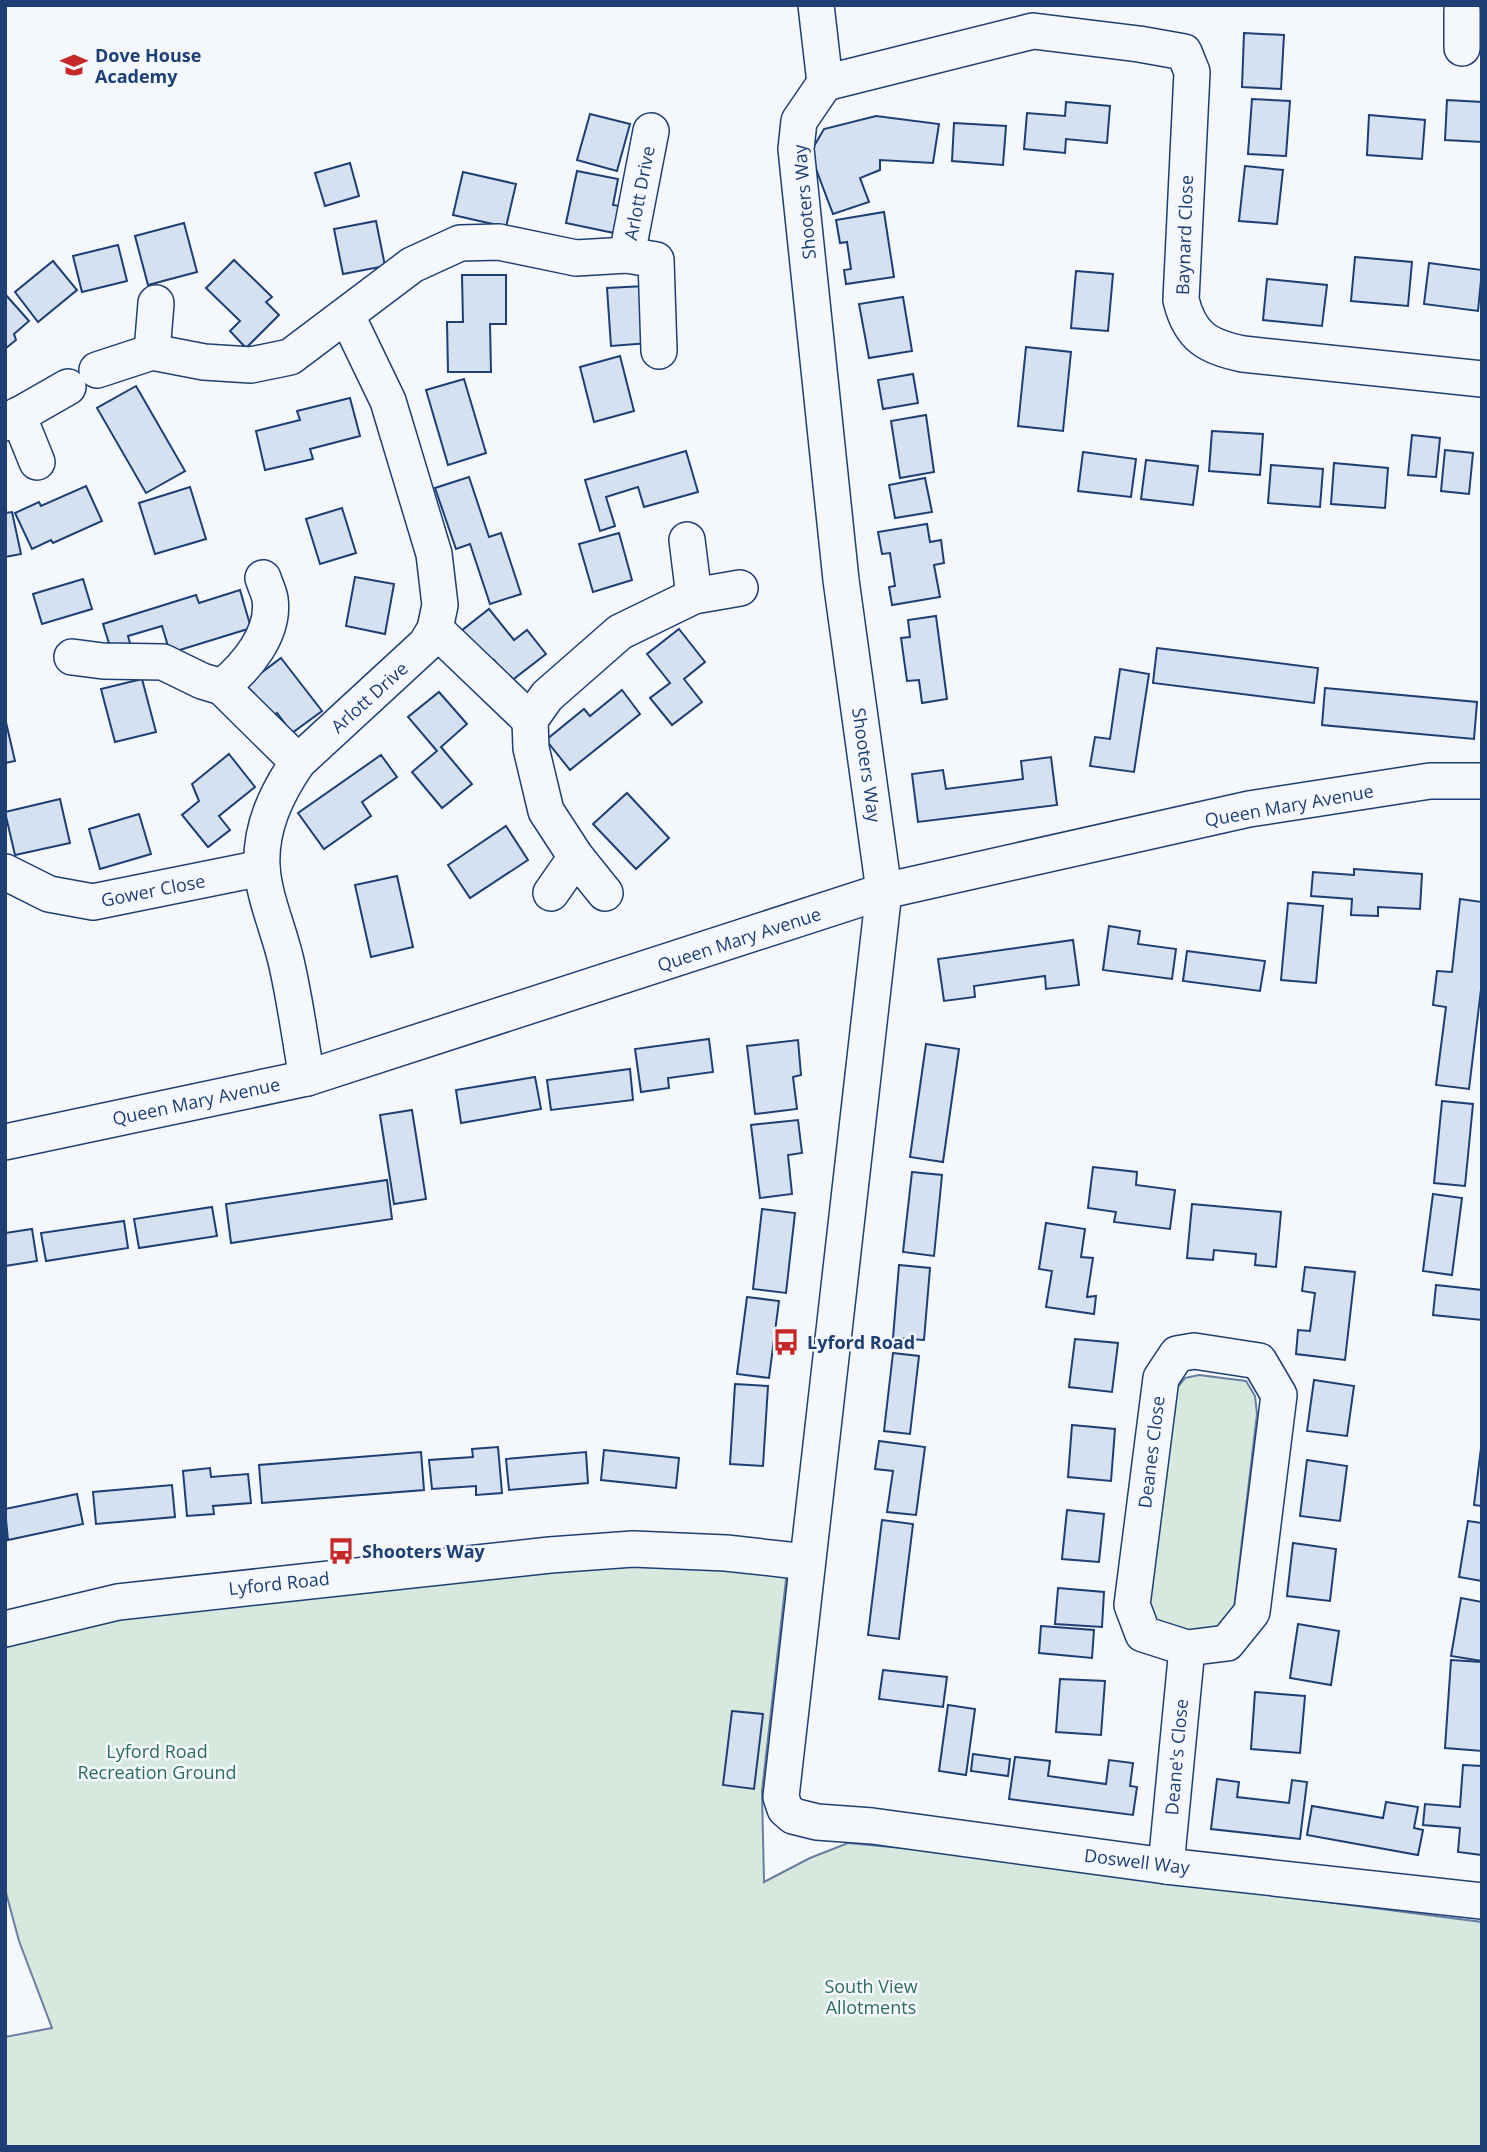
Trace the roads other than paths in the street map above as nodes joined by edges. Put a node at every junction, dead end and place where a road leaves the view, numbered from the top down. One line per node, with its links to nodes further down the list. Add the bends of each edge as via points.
1 (816, 5): 2 (street)
2 (825, 83): 10 (street, Baynard Close, via 1033,31 1184,52 1192,72 1181,300 1195,332 1219,349 1243,355); 27 (street, Shooters Way, via 787,125 796,149 841,580)
3 (651, 131): 4 (street, Arlott Drive)
4 (628, 255): 6 (street, Arlott Drive, via 576,258 499,242 460,243 412,265); 7 (street, Arlott Drive, via 656,260)
5 (156, 303): 8 (street)
6 (347, 316): 8 (street, Arlott Drive, via 290,357 251,365); 18 (street, via 388,401 434,554 440,605)
7 (659, 351)
8 (152, 352): 9 (street, Arlott Drive)
9 (97, 370)
10 (1482, 379)
11 (68, 387): 12 (street)
12 (12, 419): 13 (street)
13 (37, 462)
14 (687, 540): 17 (street)
15 (263, 578): 20 (street, via 270,619 253,655)
16 (740, 588): 17 (street)
17 (694, 596): 21 (street, via 620,632 547,696)
18 (435, 629): 21 (street); 22 (street, Arlott Drive, via 426,644)
19 (72, 657): 20 (street, via 163,662)
20 (222, 687): 22 (street)
21 (530, 720): 24 (street, via 531,748 545,811)
22 (298, 762): 25 (street, Arlott Drive, via 268,817)
23 (1482, 781): 27 (street, Queen Mary Avenue, via 1430,781 1250,810)
24 (576, 857): 28 (street); 29 (street)
25 (262, 868): 26 (street, Gower Close, via 93,902 49,894); 30 (street, Arlott Drive, via 287,967)
26 (6, 874)
27 (884, 891): 30 (street, Queen Mary Avenue); 32 (street, Shooters Way)
28 (551, 893)
29 (605, 893)
30 (307, 1078): 31 (street, Queen Mary Avenue)
31 (5, 1142)
32 (807, 1562): 33 (street, Lyford Road, via 633,1549 550,1555 118,1602); 35 (street, Shooters Way, via 782,1797 785,1810)
33 (5, 1629)
34 (1187, 1648): 34 (street, Deanes Close, via 1227,1643 1252,1612 1279,1395 1259,1361 1194,1351 1177,1354 1161,1378 1132,1605 1143,1634); 36 (street, Deane's Close)
35 (793, 1816): 36 (street, Doswell Way)
36 (1166, 1866): 37 (street, Doswell Way)
37 (1482, 1901)

